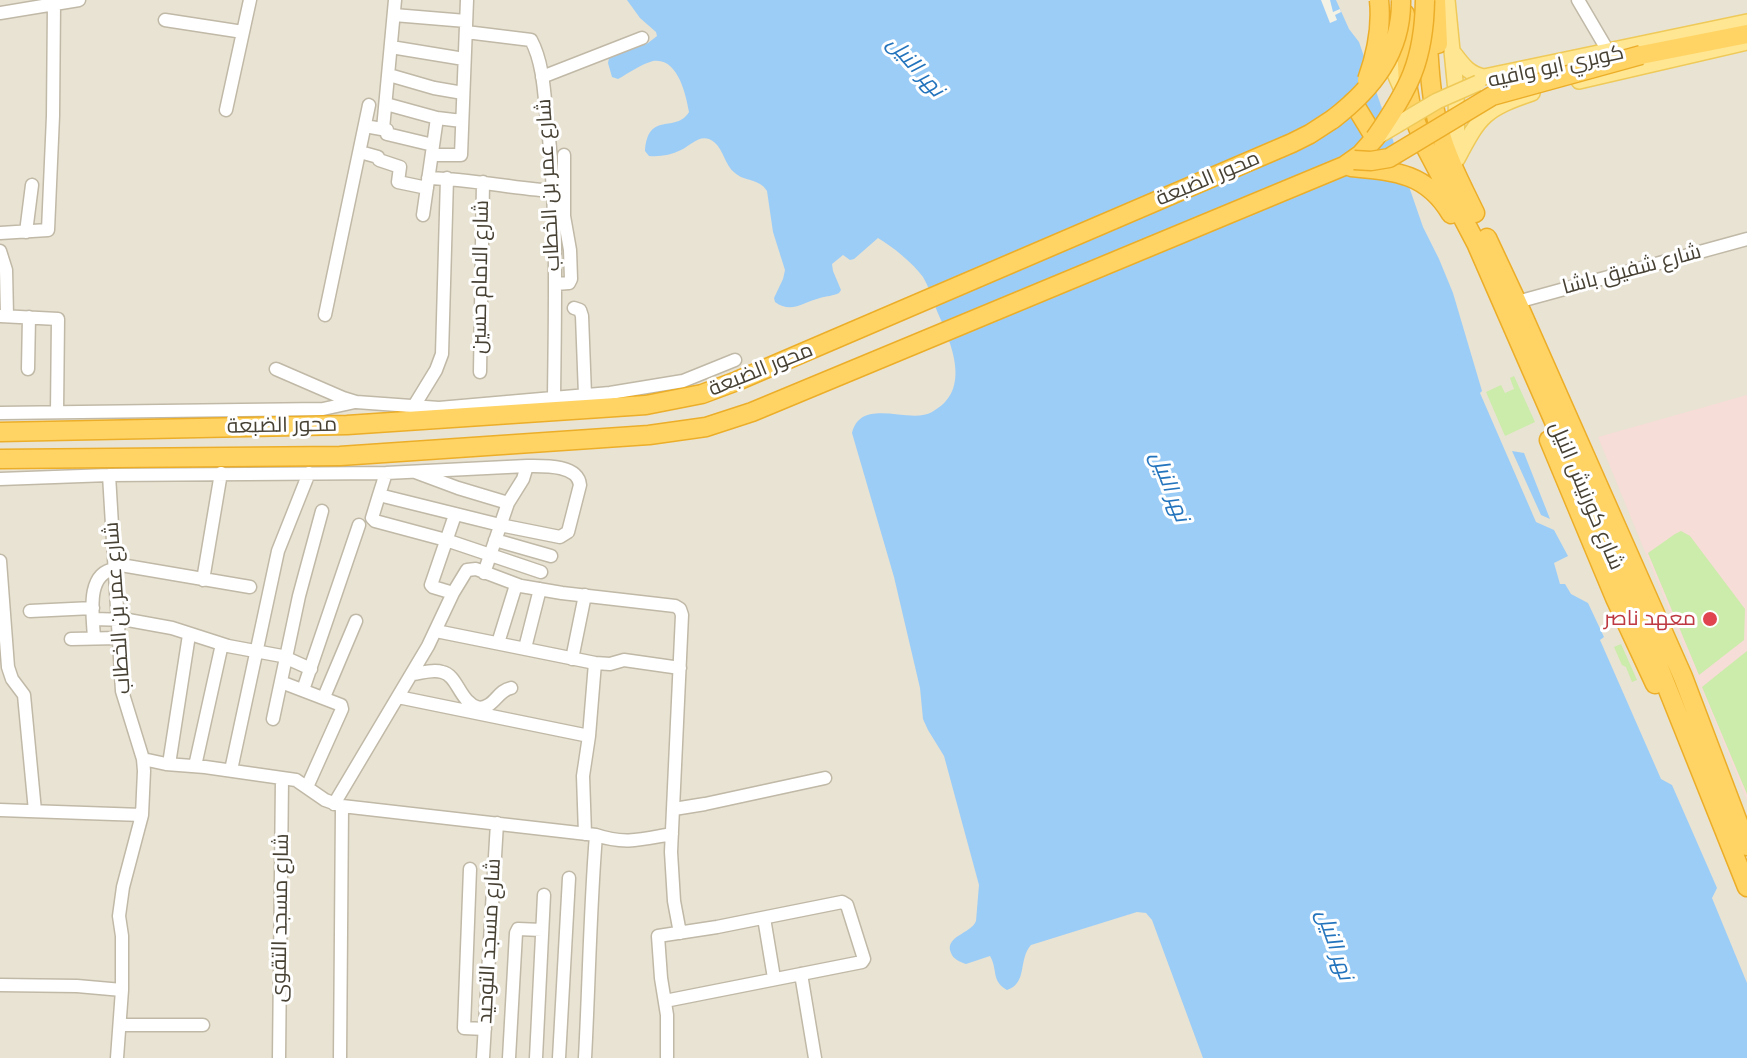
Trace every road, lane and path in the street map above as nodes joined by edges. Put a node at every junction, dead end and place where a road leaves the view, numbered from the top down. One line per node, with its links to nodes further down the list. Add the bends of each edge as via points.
1 (79, 0): 12 (street)
2 (250, 0): 19 (street)
3 (394, 0): 14 (street)
4 (467, 0): 17 (street)
5 (1373, 0): 34 (main road, شارع كورنيش النيل, via 1389,60)
6 (1379, 0): 30 (highway, bridge, via 1380,25 1373,63)
7 (1403, 0): 30 (highway, محور الضبعة, bridge, via 1392,51 1383,69); 34 (highway, شارع كورنيش النيل)
8 (1425, 0): 39 (highway, bridge, via 1424,33 1415,69 1400,102); 40 (highway, شارع كورنيش النيل, via 1432,87)
9 (1436, 0): 40 (highway, via 1439,79 1447,126)
10 (1447, 0): 24 (main road, شارع كورنيش النيل)
11 (1578, 0): 25 (street)
12 (54, 4): 13 (street); 52 (street, via 49,230)
13 (0, 13)
14 (394, 15): 17 (street); 23 (street)
15 (165, 20): 19 (street)
16 (1747, 22): 25 (main road)
17 (466, 27): 26 (street); 28 (street, شارع عمر بن الخطاب, via 531,40)
18 (1747, 28): 39 (main road, كوبري ابو وافيه, bridge, via 1478,83 1437,101)
19 (243, 32): 33 (street)
20 (1747, 34): 44 (highway, bridge, via 1641,55 1492,96 1389,158)
21 (642, 38): 28 (street)
22 (1747, 42): 45 (main road, via 1545,88 1507,102 1479,121)
23 (391, 47): 26 (street); 27 (street)
24 (1452, 51): 25 (main road, via 1466,69 1485,77); 45 (main road, شارع كورنيش النيل)
25 (1608, 51)
26 (464, 59): 29 (street)
27 (389, 75): 29 (street); 31 (street)
28 (542, 76): 50 (street, شارع عمر بن الخطاب)
29 (463, 93): 36 (street)
30 (1353, 102): 39 (highway); 72 (highway, محور الضبعة, bridge, via 1320,128 1292,143 702,394 646,405 347,424)
31 (386, 104): 35 (street); 38 (street)
32 (369, 105): 37 (street)
33 (226, 110)
34 (1412, 112): 110 (highway, شارع كورنيش النيل)
35 (437, 118): 36 (street); 41 (street)
36 (462, 121): 41 (street, via 461,155)
37 (365, 126): 38 (street); 42 (street)
38 (383, 129): 41 (street, via 387,134)
39 (1375, 138): 44 (highway)
40 (1444, 143): 45 (highway, شارع كورنيش النيل)
41 (432, 150): 48 (street)
42 (360, 152): 48 (street, via 400,167 398,182); 59 (street)
43 (564, 155): 56 (street, via 564,216 571,279 569,283)
44 (1349, 163): 73 (highway, محور الضبعة, via 752,412 705,427 649,435 340,456); 130 (highway, via 1412,177 1433,190 1450,212 1645,666)
45 (1456, 165): 57 (highway, شارع كورنيش النيل)
46 (447, 178): 47 (street); 48 (street); 69 (street, via 442,354)
47 (483, 182): 50 (street); 65 (street, شارع الامام حسين)
48 (428, 183): 51 (street)
49 (32, 185): 52 (street)
50 (552, 191): 56 (street, شارع عمر بن الخطاب)
51 (423, 215)
52 (26, 232): 53 (street)
53 (0, 233)
54 (1747, 239): 57 (street, شارع شفيق باشا)
55 (0, 251): 60 (street, via 6,270)
56 (555, 284): 67 (street, شارع عمر بن الخطاب)
57 (1517, 302): 110 (highway, شارع كورنيش النيل)
58 (574, 308): 66 (street, via 582,316)
59 (325, 315)
60 (4, 316): 61 (street)
61 (29, 317): 63 (street); 70 (street, via 59,320)
62 (735, 360): 66 (street, via 683,381)
63 (28, 369)
64 (276, 369): 68 (street)
65 (480, 372)
66 (585, 395): 67 (street)
67 (554, 398): 69 (street, via 439,408)
68 (356, 402): 69 (street); 70 (street, via 323,409)
69 (414, 406)
70 (57, 412): 71 (street)
71 (0, 413)
72 (0, 432)
73 (0, 459)
74 (527, 466): 75 (street); 82 (street); 86 (street, via 563,469 580,480 568,532 560,537)
75 (412, 471): 78 (street); 82 (street)
76 (309, 472): 77 (street); 78 (street); 114 (street, via 278,550)
77 (221, 473): 79 (street); 95 (street)
78 (386, 473): 81 (street)
79 (109, 475): 80 (street); 92 (street, شارع عمر بن الخطاب)
80 (0, 479)
81 (379, 495): 84 (street); 87 (street, via 374,521)
82 (508, 503): 86 (street)
83 (322, 511): 115 (street)
84 (455, 514): 86 (street); 87 (street)
85 (359, 525): 119 (street)
86 (500, 525): 88 (street)
87 (446, 540): 89 (street); 99 (street, via 431,586)
88 (495, 540): 89 (street); 90 (street)
89 (489, 555): 93 (street); 94 (street)
90 (551, 556)
91 (0, 561): 141 (street, via 8,667 24,695)
92 (115, 566): 95 (street); 102 (street, via 98,578); 103 (street, شارع عمر بن الخطاب)
93 (541, 572)
94 (484, 573): 96 (street); 99 (street, via 467,570)
95 (203, 580): 97 (street)
96 (516, 585): 98 (street); 111 (street)
97 (250, 587)
98 (540, 589): 100 (street); 113 (street)
99 (453, 593): 105 (street)
100 (585, 595): 116 (street); 118 (street, via 678,607 682,615)
101 (30, 611): 102 (street)
102 (93, 613): 103 (street); 107 (street)
103 (118, 620): 106 (street, via 172,628); 108 (street, شارع عمر بن الخطاب)
104 (356, 621): 126 (street)
105 (436, 631): 111 (street); 120 (street)
106 (189, 635): 112 (street); 132 (street)
107 (94, 638): 108 (street); 109 (street)
108 (119, 638): 131 (street, شارع عمر بن الخطاب, via 122,692)
109 (71, 639)
110 (1659, 642): 121 (highway, شارع كورنيش النيل); 123 (highway, شارع كورنيش النيل)
111 (498, 643): 113 (street)
112 (222, 644): 114 (street); 133 (street)
113 (525, 648): 116 (street)
114 (256, 651): 115 (street); 134 (street)
115 (286, 658): 119 (street); 122 (street)
116 (572, 659): 117 (street)
117 (595, 663): 118 (street, via 624,660); 129 (street)
118 (680, 668): 139 (street)
119 (310, 669): 125 (street)
120 (413, 674): 124 (street, via 446,673 466,700 479,708); 127 (street)
121 (1683, 676): 123 (highway, via 1671,676); 146 (highway, شارع كورنيش النيل)
122 (281, 682): 125 (street); 128 (street)
123 (1666, 683): 130 (highway, شارع كورنيش النيل)
124 (511, 688)
125 (303, 690): 126 (street)
126 (324, 697): 137 (street, via 340,703 342,709)
127 (398, 697): 129 (street); 138 (street)
128 (273, 719)
129 (589, 736): 144 (street, via 584,776)
130 (1688, 741): 149 (highway, شارع كورنيش النيل)
131 (143, 759): 132 (street); 142 (street, شارع عمر بن الخطاب)
132 (169, 764): 133 (street)
133 (195, 766): 134 (street)
134 (231, 770): 135 (street)
135 (282, 778): 137 (street); 163 (street, شارع مسجد التقوى)
136 (825, 778): 139 (street)
137 (307, 787): 138 (street, via 325,801)
138 (338, 805): 143 (street); 164 (street)
139 (674, 808): 145 (street)
140 (0, 810): 141 (street)
141 (35, 811): 142 (street)
142 (142, 815): 157 (street, شارع عمر بن الخطاب, via 119,916)
143 (496, 823): 144 (street); 161 (street, شارع مسجد التوحيد)
144 (590, 834): 145 (street, via 632,842); 169 (street)
145 (672, 834): 153 (street, via 672,885)
146 (1747, 846)
147 (470, 869): 161 (street, via 464,1028)
148 (569, 878): 168 (street)
149 (1747, 887)
150 (544, 895): 152 (street)
151 (764, 918): 153 (street); 154 (street, via 842,902 848,905 864,960); 155 (street)
152 (542, 930): 166 (street, via 516,930); 167 (street)
153 (680, 933): 158 (street, via 657,937)
154 (801, 974): 155 (street); 171 (street)
155 (774, 978): 158 (street)
156 (0, 985): 157 (street)
157 (122, 990): 160 (street, شارع عمر بن الخطاب)
158 (665, 1001): 170 (street)
159 (202, 1024): 160 (street)
160 (120, 1025): 162 (street, شارع عمر بن الخطاب)
161 (485, 1029): 165 (street, شارع مسجد التوحيد)
162 (117, 1058)
163 (279, 1058)
164 (340, 1058)
165 (483, 1058)
166 (509, 1058)
167 (536, 1058)
168 (559, 1058)
169 (585, 1058)
170 (667, 1058)
171 (815, 1058)

